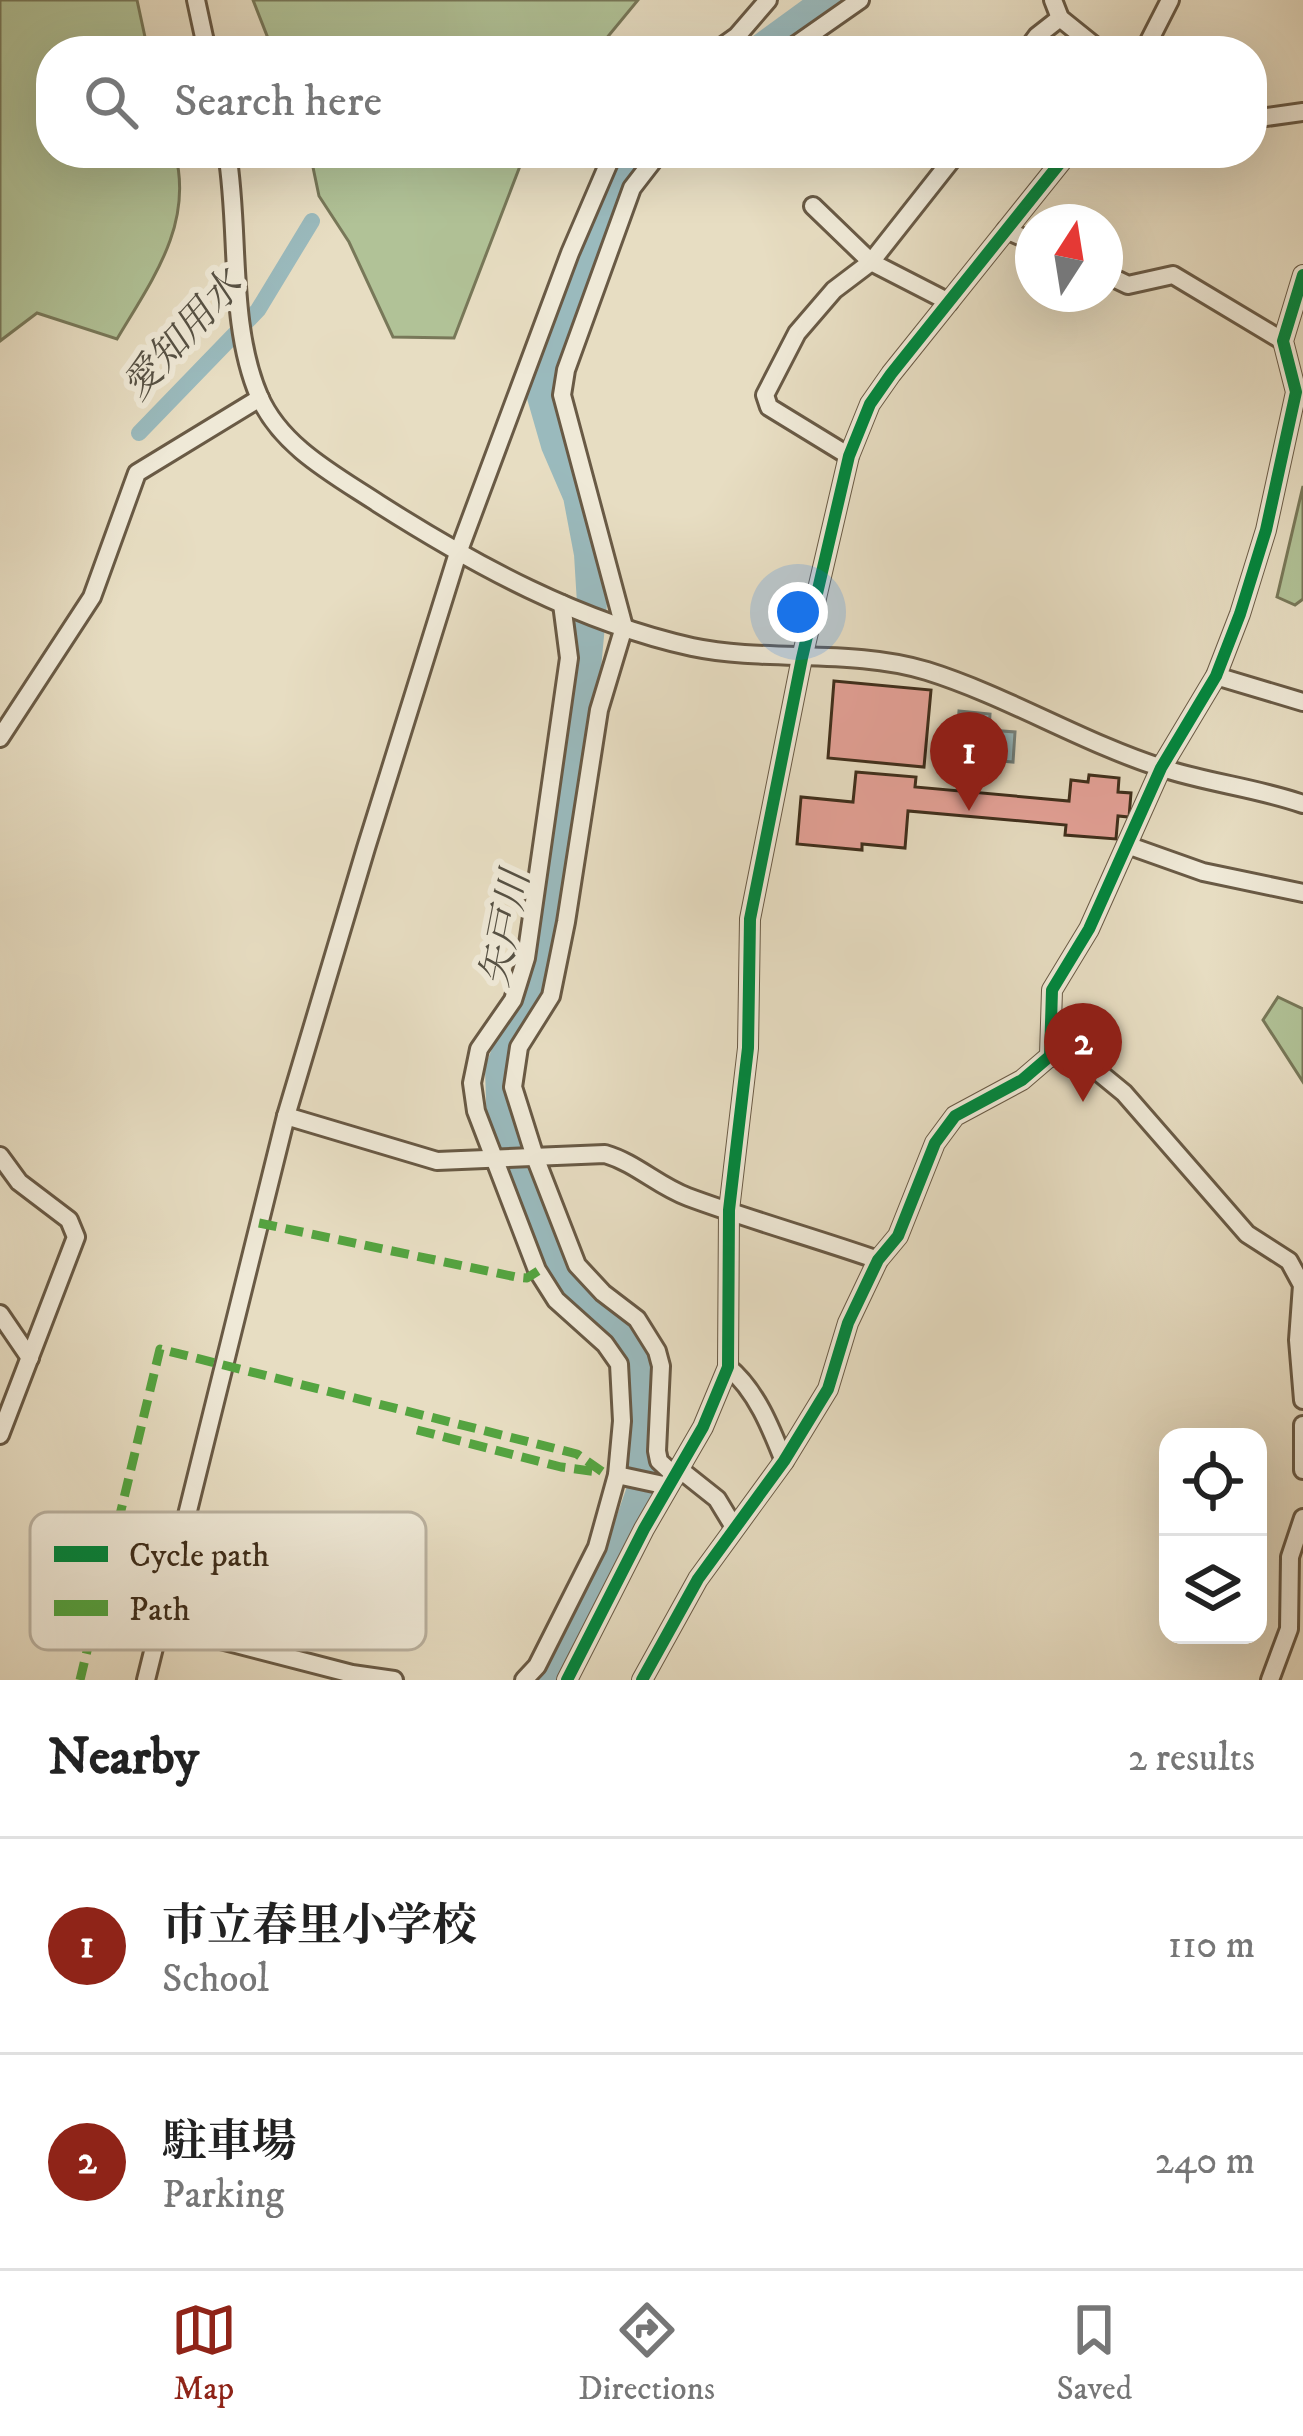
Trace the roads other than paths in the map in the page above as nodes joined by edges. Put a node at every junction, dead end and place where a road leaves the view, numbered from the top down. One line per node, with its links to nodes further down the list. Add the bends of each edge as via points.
1 (196, 0): 6 (street)
2 (767, 0): 7 (street)
3 (860, 0): 8 (street)
4 (1170, 0): 11 (street)
5 (1056, 9): 9 (street); 10 (street)
6 (204, 36)
7 (737, 36)
8 (808, 36)
9 (1036, 36)
10 (1085, 36)
11 (1152, 36)
12 (1303, 112): 13 (street)
13 (1267, 117)
14 (228, 168): 27 (street, via 238,292)
15 (607, 168): 29 (street)
16 (647, 168): 31 (street, via 578,331 562,395)
17 (945, 168): 22 (street)
18 (1056, 168): 20 (street)
19 (813, 206): 22 (street)
20 (1006, 230): 21 (street); 25 (street)
21 (1015, 234)
22 (871, 262): 25 (street); 28 (street, via 797,333 765,395 769,407)
23 (1303, 275): 26 (street)
24 (1123, 283): 26 (street, via 1173,275)
25 (949, 302): 28 (street, via 870,404)
26 (1283, 341): 33 (street, via 1296,392 1266,530)
27 (260, 398): 29 (street, via 299,451); 35 (street, via 137,473 92,597)
28 (849, 456): 32 (street)
29 (458, 553): 30 (street); 41 (street)
30 (562, 604): 31 (street); 44 (street, via 569,658 526,958 514,1000 479,1049 472,1083)
31 (618, 625): 32 (street, via 691,646); 43 (street, via 550,996 519,1047 513,1087)
32 (802, 658): 36 (street, via 923,670); 45 (street, via 750,919 748,1048)
33 (1216, 676): 34 (street); 36 (street)
34 (1303, 702)
35 (0, 738)
36 (1161, 768): 37 (street); 38 (street)
37 (1303, 804)
38 (1127, 845): 39 (street, via 1203,872); 40 (street, via 1052,990)
39 (1303, 893)
40 (1050, 1056): 46 (street, via 955,1116 935,1143 898,1236); 48 (street, via 1084,1060 1124,1093 1246,1234 1288,1262 1302,1286)
41 (286, 1116): 44 (street, via 437,1161); 58 (street)
42 (0, 1156): 49 (street, via 19,1182 70,1220 76,1237)
43 (535, 1157): 44 (street); 45 (street, via 605,1154 629,1161 658,1185); 57 (street, via 577,1265 638,1319 657,1351 657,1451)
44 (492, 1159): 56 (street, via 537,1270 619,1364)
45 (729, 1210): 46 (street); 50 (street)
46 (878, 1259): 54 (street, via 828,1389)
47 (0, 1314): 49 (street)
48 (1300, 1341): 51 (street)
49 (30, 1358): 53 (street)
50 (728, 1367): 54 (street, via 758,1404); 57 (street)
51 (1303, 1400)
52 (1303, 1425): 55 (street)
53 (0, 1435)
54 (784, 1461): 60 (street)
55 (1303, 1470)
56 (617, 1475): 57 (street); 65 (street, via 588,1570)
57 (673, 1476): 60 (street, via 717,1499); 66 (street)
58 (188, 1512)
59 (1303, 1518): 68 (street, via 1290,1557 1289,1629)
60 (734, 1527): 67 (street)
61 (154, 1650): 63 (street)
62 (260, 1650): 64 (street)
63 (146, 1680)
64 (394, 1680)
65 (524, 1680)
66 (567, 1680)
67 (642, 1680)
68 (1270, 1680)

